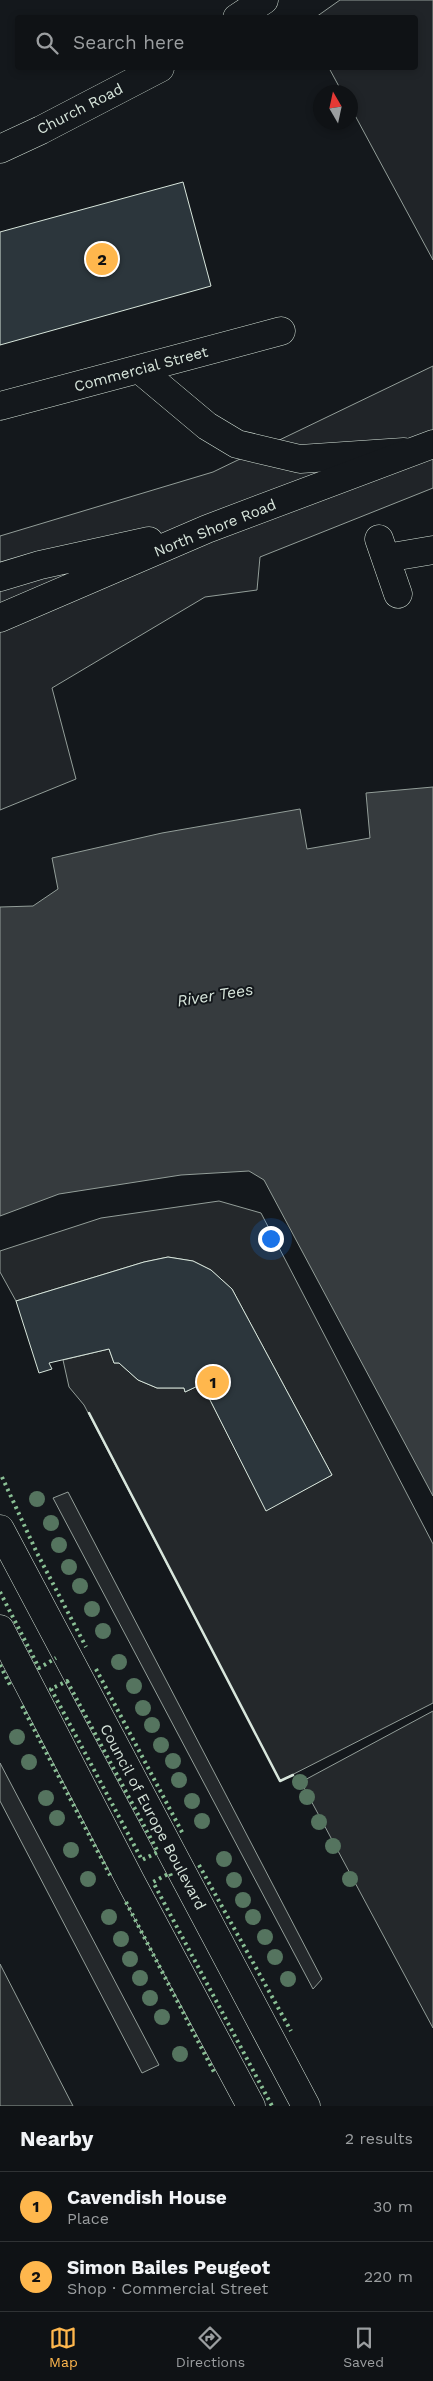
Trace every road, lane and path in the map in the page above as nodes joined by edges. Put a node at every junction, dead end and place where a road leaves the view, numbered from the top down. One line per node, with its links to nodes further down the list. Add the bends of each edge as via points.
1 (264, 0): 2 (street)
2 (242, 15)
3 (156, 70): 4 (street, Church Road)
4 (0, 149)
5 (281, 331): 6 (street, Commercial Street)
6 (139, 368): 7 (street, Commercial Street); 8 (street, via 207,426 237,444 300,459)
7 (0, 406)
8 (427, 447): 9 (street, North Shore Road)
9 (207, 529): 11 (street, via 40,565); 13 (street, North Shore Road)
10 (433, 550): 12 (street, via 382,549)
11 (0, 577)
12 (398, 594)
13 (0, 618)
14 (0, 1529): 17 (street, Council of Europe Boulevard)
15 (0, 1629): 16 (street)
16 (251, 2106)
17 (306, 2106)

